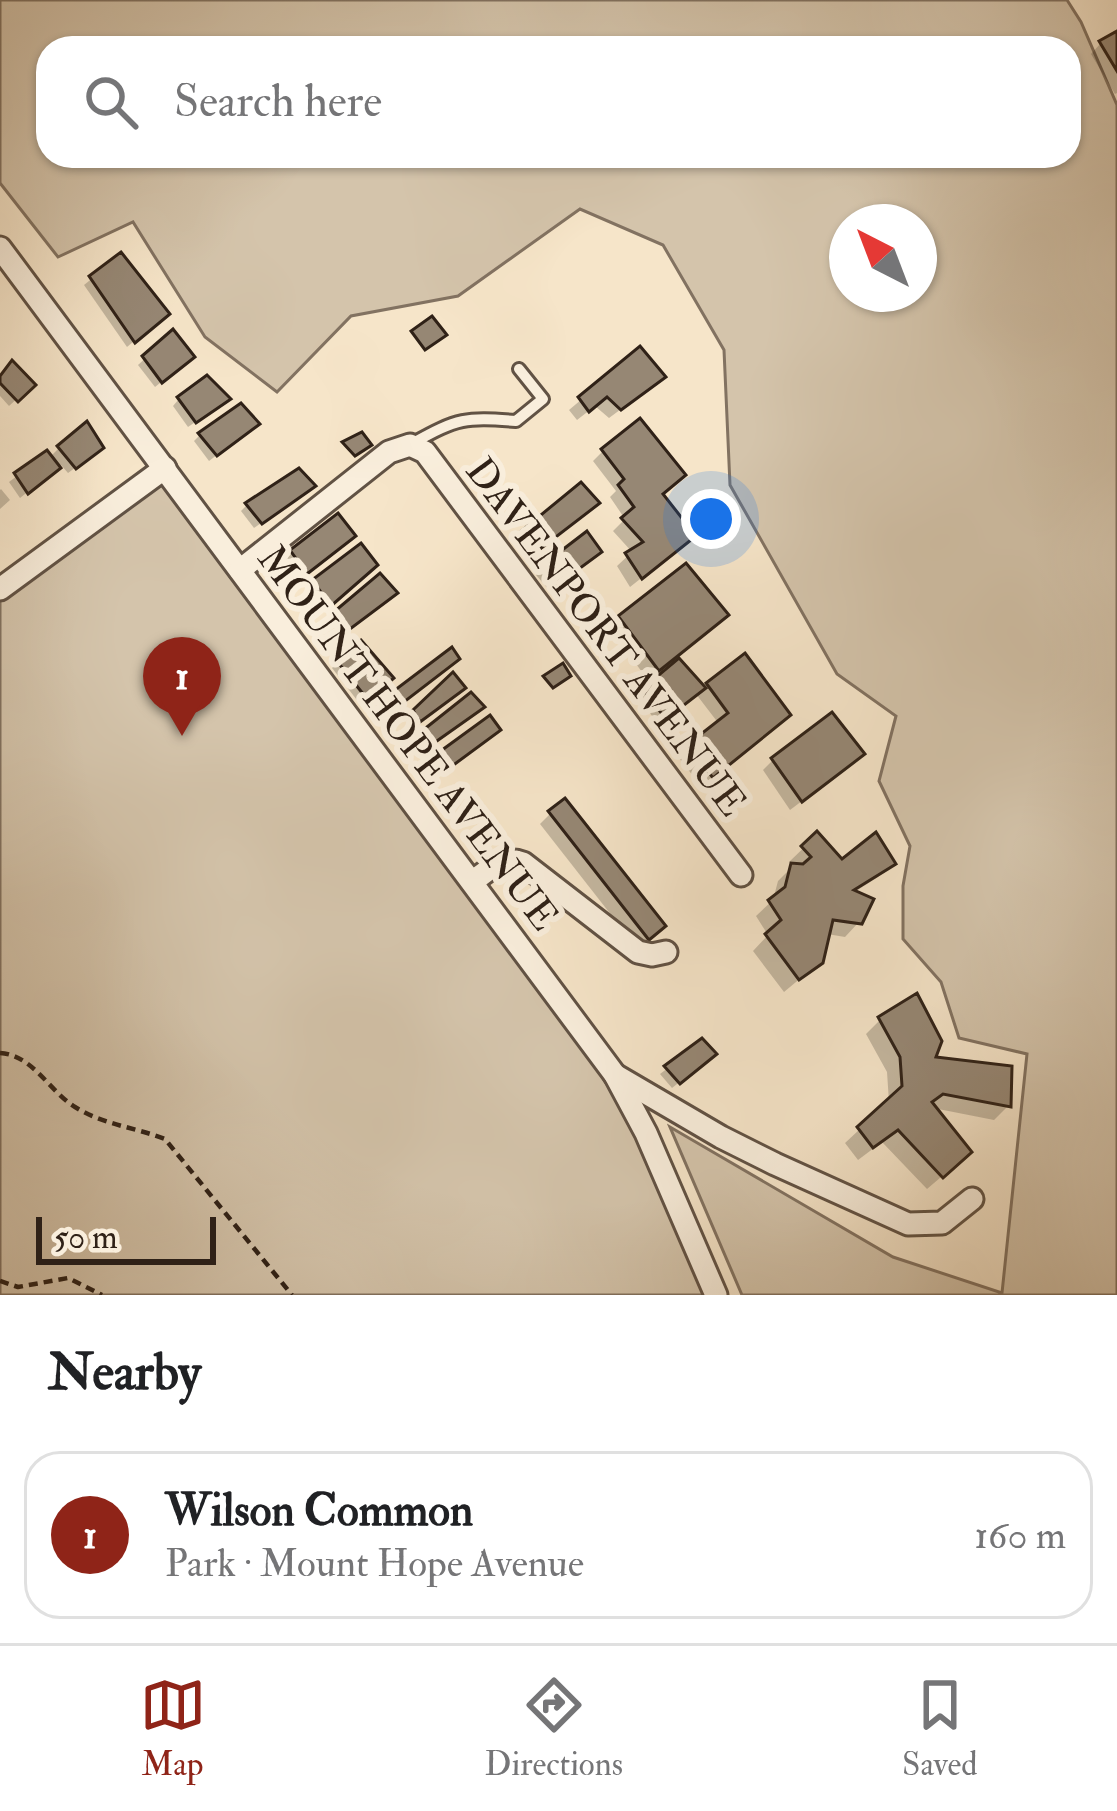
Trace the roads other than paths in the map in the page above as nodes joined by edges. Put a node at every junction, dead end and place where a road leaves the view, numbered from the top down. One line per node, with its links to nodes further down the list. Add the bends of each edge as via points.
1 (0, 248): 4 (street, MOUNT HOPE AVENUE)
2 (519, 370): 3 (lane, via 543,399 516,421 451,422)
3 (410, 445): 5 (street, via 389,452); 7 (street, DAVENPORT AVENUE, via 425,452)
4 (165, 468): 5 (street, MOUNT HOPE AVENUE); 6 (street)
5 (240, 570): 8 (street, MOUNT HOPE AVENUE)
6 (0, 589)
7 (741, 875)
8 (472, 882): 9 (street, via 503,860 523,863 638,952); 10 (street, MOUNT HOPE AVENUE)
9 (665, 952)
10 (614, 1075): 11 (street, via 721,1137 908,1224 941,1223); 12 (street, MOUNT HOPE AVENUE)
11 (972, 1199)
12 (716, 1295)

